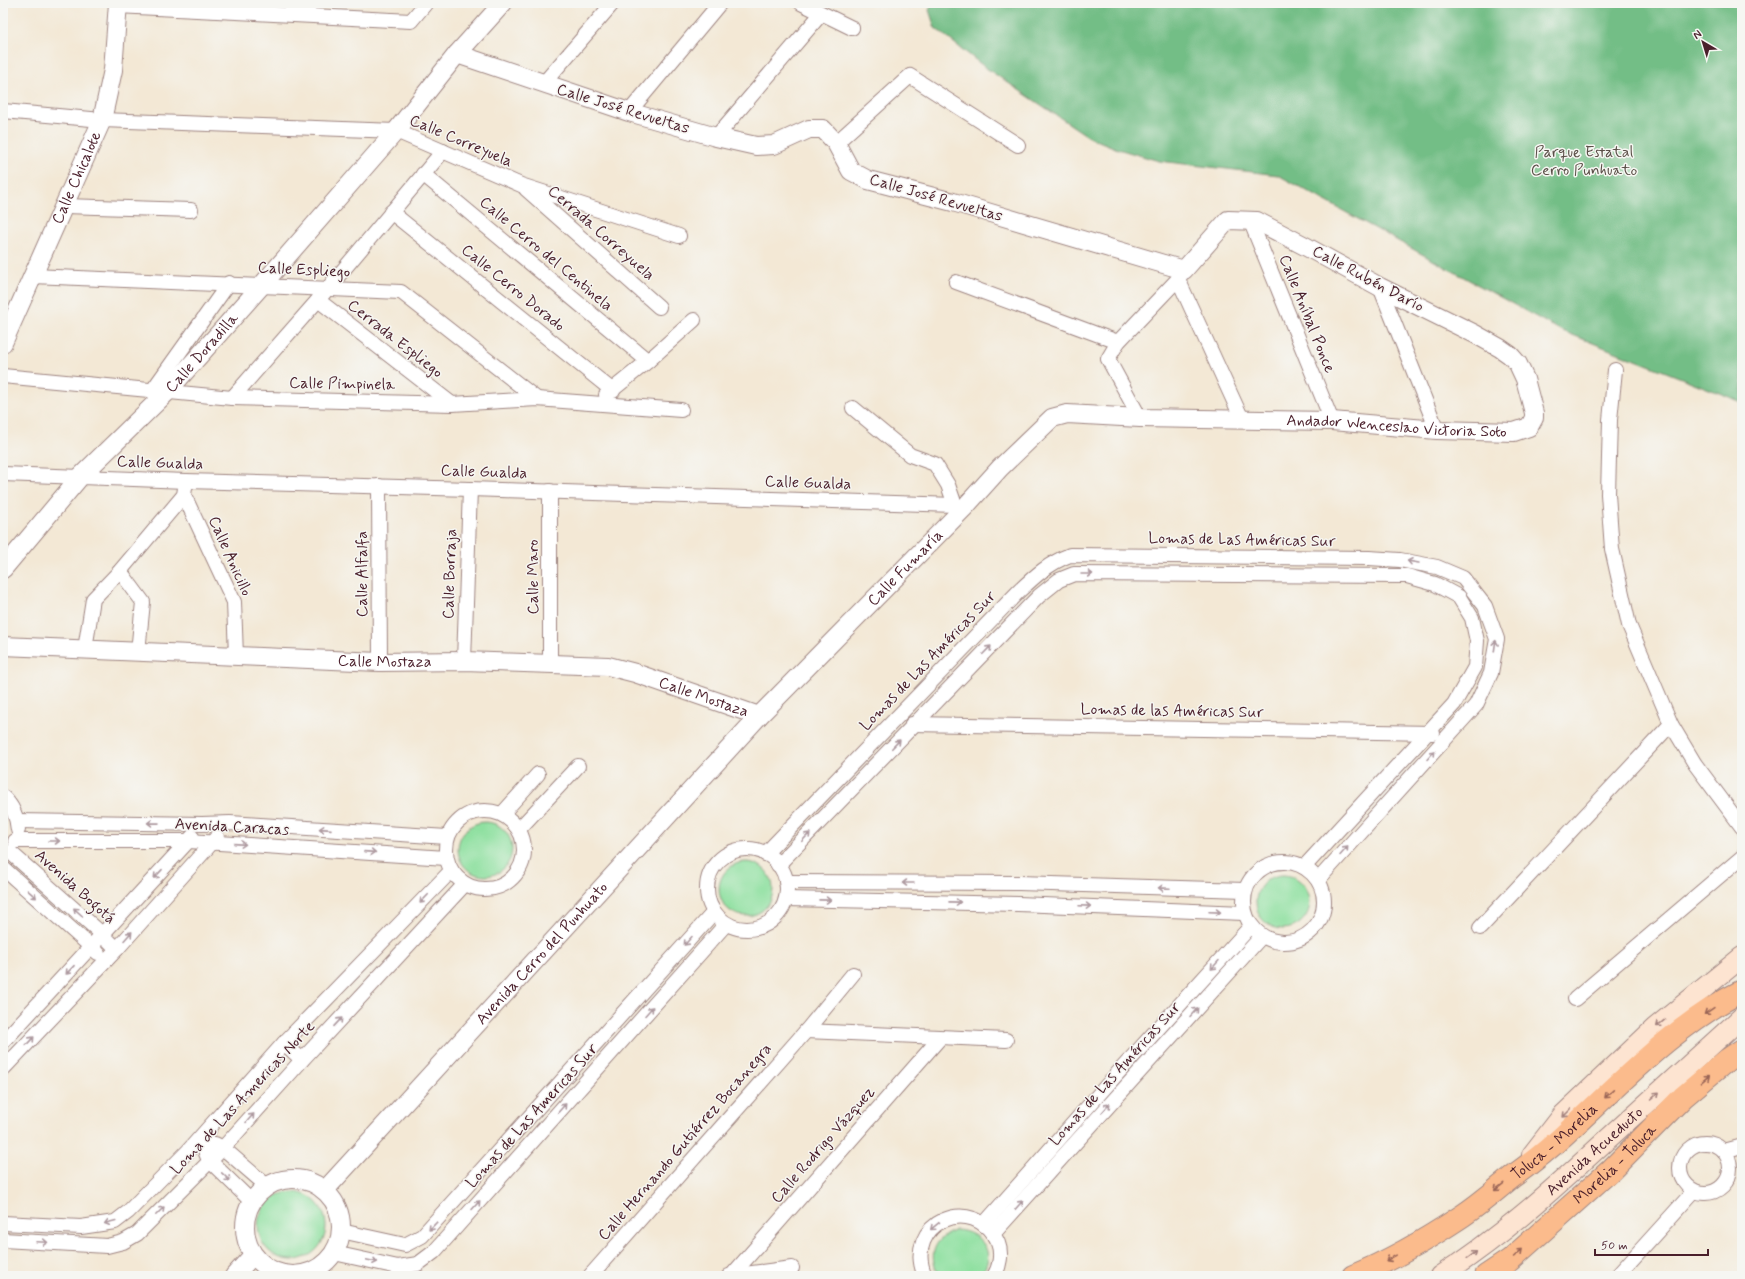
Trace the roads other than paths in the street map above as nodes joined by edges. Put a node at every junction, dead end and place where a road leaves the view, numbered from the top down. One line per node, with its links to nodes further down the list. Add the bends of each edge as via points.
1 (503, 3): 9 (street, Calle Doradilla)
2 (613, 3): 10 (street)
3 (720, 3): 12 (street)
4 (801, 3): 7 (street)
5 (118, 4): 6 (street, via 411,21); 13 (street, Calle Chicalote, via 113,70)
6 (424, 4)
7 (821, 14): 8 (street); 15 (street)
8 (852, 28)
9 (458, 54): 10 (street, Calle José Revueltas); 14 (street, Calle Doradilla)
10 (543, 84): 12 (street, Calle José Revueltas)
11 (3, 111): 13 (street, Calle Correyuela)
12 (629, 112): 15 (street, Calle José Revueltas)
13 (102, 120): 14 (street, Calle Correyuela); 21 (street, Calle Chicalote)
14 (396, 131): 18 (street, Calle Correyuela); 30 (street, Calle Doradilla)
15 (716, 137): 16 (street, Calle José Revueltas, via 756,146 774,145 809,129 823,129)
16 (836, 144): 17 (street, via 910,76); 26 (street, Calle José Revueltas, via 851,171 868,180 953,202)
17 (1018, 145)
18 (443, 150): 19 (street); 20 (street, Calle Correyuela)
19 (423, 174): 23 (street); 38 (street, Calle Cerro del Centinela)
20 (521, 185): 25 (street, Calle Correyuela); 34 (street, Cerrada Correyuela)
21 (65, 206): 22 (street); 27 (street, Calle Chicalote)
22 (191, 210)
23 (391, 212): 32 (street); 41 (street, Calle Cerro Dorado)
24 (1250, 220): 26 (street, Calle Rubén Darío, via 1228,220); 31 (street, Calle Rubén Darío, via 1257,221 1306,246); 53 (street, Calle Aníbal Ponce)
25 (679, 236)
26 (1181, 274): 36 (street); 52 (street)
27 (33, 276): 29 (street, Calle Espliego); 37 (street, Calle Chicalote)
28 (956, 282): 36 (street)
29 (229, 283): 30 (street, Calle Espliego); 42 (street)
30 (262, 285): 32 (street, Calle Espliego); 42 (street, Calle Doradilla)
31 (1380, 287): 48 (street, Calle Rubén Darío, via 1475,334 1510,355 1518,364 1525,379); 54 (street)
32 (328, 288): 33 (street); 44 (street, Calle Espliego, via 401,292)
33 (318, 300): 43 (street); 45 (street, Cerrada Espliego)
34 (659, 307)
35 (694, 320): 38 (street)
36 (1118, 342): 51 (street, via 1108,359)
37 (3, 343)
38 (648, 361): 41 (street)
39 (1615, 370): 77 (street, via 1610,420 1608,494 1612,549 1629,624)
40 (3, 376): 42 (street, Calle Pimpinela)
41 (613, 391): 46 (street)
42 (159, 392): 43 (street, Calle Pimpinela); 56 (street, Calle Doradilla)
43 (232, 398): 45 (street, Calle Pimpinela)
44 (537, 399): 45 (street, Calle Pimpinela); 46 (street, Calle Pimpinela)
45 (452, 404)
46 (595, 404): 49 (street, Calle Pimpinela)
47 (853, 408): 62 (street, via 910,455 935,464)
48 (1533, 408): 54 (street, Andador Wenceslao Victoria Soto, via 1534,418 1529,427 1523,430)
49 (681, 410)
50 (1052, 418): 51 (street, Andador Wenceslao Victoria Soto, via 1067,414); 62 (street, Calle Fumaría)
51 (1140, 418): 52 (street, Andador Wenceslao Victoria Soto)
52 (1242, 419): 53 (street, Andador Wenceslao Victoria Soto)
53 (1332, 420): 54 (street, Andador Wenceslao Victoria Soto)
54 (1437, 430)
55 (3, 474): 56 (street, Calle Gualda)
56 (80, 477): 57 (street, Calle Gualda); 64 (street, Calle Doradilla)
57 (186, 482): 58 (street, Calle Gualda); 61 (street)
58 (379, 486): 59 (street, Calle Gualda); 72 (street, Calle Alfalfa)
59 (470, 489): 60 (street, Calle Gualda); 71 (street, Calle Borraja)
60 (550, 491): 62 (street, Calle Gualda); 73 (street, Calle Maro)
61 (184, 495): 65 (street); 70 (street, Calle Anicillo, via 234,602)
62 (960, 506): 74 (street, Calle Fumaría)
63 (1246, 557): 66 (street); 75 (street, Lomas de Las Américas Sur, via 1070,555 1056,560 1018,592); 79 (street, Lomas de Las Américas Sur, one-way to 63, via 1476,705 1491,673 1496,639 1485,606 1463,578 1437,567 1400,560)
64 (3, 569)
65 (120, 571): 68 (street, via 93,599); 69 (street, via 143,602)
66 (1247, 576): 76 (street, one-way to 66, via 1039,596 1059,580 1074,574); 78 (street, via 1407,576 1435,584 1459,597 1472,618 1477,641 1475,667 1454,704)
67 (3, 646): 68 (street, Calle Mostaza)
68 (85, 649): 69 (street, Calle Mostaza)
69 (138, 652): 70 (street, Calle Mostaza)
70 (236, 656): 72 (street, Calle Mostaza)
71 (464, 661): 72 (street, Calle Mostaza); 73 (street, Calle Mostaza)
72 (380, 662)
73 (550, 663): 74 (street, Calle Mostaza, via 608,666 635,672)
74 (759, 716): 144 (street, Avenida Cerro del Punhuato)
75 (893, 722): 76 (street, Lomas de las Américas Sur); 93 (street, Lomas de Las Américas Sur)
76 (916, 724): 78 (street, Lomas de las Américas Sur); 96 (street, one-way to 76)
77 (1671, 724): 87 (street, via 1695,764); 111 (street)
78 (1427, 733): 79 (street, Lomas de las Américas Sur); 97 (street)
79 (1450, 734): 100 (street, Lomas de Las Américas Sur, one-way to 79)
80 (578, 766): 88 (street)
81 (538, 774): 83 (street)
82 (3, 796): 84 (street, via 13,808)
83 (502, 814): 88 (street); 89 (street, via 491,810 469,813 452,827)
84 (17, 821): 86 (street, Avenida Caracas, one-way to 84); 92 (street, via 18,831)
85 (230, 823): 86 (street, Avenida Caracas); 89 (street, Avenida Caracas, one-way to 85); 91 (street)
86 (202, 824): 90 (street)
87 (1742, 827)
88 (519, 828): 103 (street, via 524,841 524,854 521,866 514,877 503,885 491,889 478,889)
89 (447, 837): 95 (street)
90 (189, 841): 91 (street, Avenida Caracas); 92 (street, Avenida Caracas, one-way to 90); 112 (street, one-way to 112)
91 (213, 842): 95 (street, Avenida Caracas, one-way to 95); 115 (street, one-way to 91)
92 (10, 851): 112 (street, Avenida Bogotá, one-way to 92)
93 (765, 854): 96 (street); 107 (street, via 754,850 742,850 731,853 717,863 708,878 707,890)
94 (1742, 857): 120 (street)
95 (446, 858): 99 (street)
96 (778, 865): 101 (street, via 784,873)
97 (1304, 867): 100 (street); 104 (street, via 1290,862 1276,862 1262,867 1252,877)
98 (3, 868): 114 (street, Avenida Bogotá, one-way to 114)
99 (452, 871): 103 (street); 126 (street, Loma de Las Americas Norte, one-way to 126)
100 (1318, 880): 113 (street, via 1323,894 1323,910 1317,924 1306,935 1292,942 1276,942)
101 (786, 882): 102 (street, one-way to 101); 105 (street)
102 (1019, 883): 104 (street, one-way to 102); 106 (street)
103 (465, 884): 128 (street, Loma de Las Americas Norte, one-way to 103)
104 (1245, 890): 108 (street)
105 (786, 899): 106 (street, one-way to 106); 109 (street, via 773,920 762,926 750,929)
106 (1018, 904): 108 (street, one-way to 108)
107 (714, 912): 109 (street); 130 (street, Lomas de Las Americas Sur, one-way to 130)
108 (1244, 913): 110 (street)
109 (726, 924): 133 (street, Lomas de Las Americas Sur, one-way to 109)
110 (1251, 926): 113 (street); 131 (street, Lomas de Las Américas Sur, one-way to 131)
111 (1480, 928)
112 (102, 934): 114 (street); 115 (street, Avenida Bogotá)
113 (1262, 936): 132 (street, Lomas de Las Américas Sur, one-way to 113)
114 (92, 946): 117 (street, Avenida Bogotá); 125 (street, one-way to 125)
115 (117, 949): 117 (street)
116 (1742, 957): 141 (main road, one-way to 141, via 1655,1028 1563,1115)
117 (105, 960): 129 (street, one-way to 117)
118 (853, 974): 122 (street, Calle Hernando Gutiérrez Bocanegra)
119 (1742, 991): 141 (main road, Toluca - Morelia, one-way to 141, via 1724,1000 1677,1033 1562,1137)
120 (1575, 999)
121 (1742, 1017): 162 (main road, Avenida Acueducto, one-way to 121, via 1499,1235 1553,1189)
122 (806, 1031): 123 (street); 157 (street, Calle Hernando Gutiérrez Bocanegra)
123 (940, 1038): 124 (street); 158 (street, Calle Rodrigo Vázquez)
124 (1006, 1040)
125 (3, 1042)
126 (284, 1043): 128 (street); 134 (street, Loma de Las Americas Norte)
127 (1742, 1050): 163 (main road, Morelia - Toluca, one-way to 127, via 1510,1260 1605,1175 1683,1097)
128 (302, 1060): 137 (street, Loma de Las Americas Norte, one-way to 128)
129 (3, 1069)
130 (568, 1075): 133 (street); 149 (street, Lomas de Las Americas Sur, one-way to 149, via 422,1236 405,1245)
131 (1116, 1075): 132 (street); 148 (street, Lomas de Las Américas Sur)
132 (1127, 1085): 150 (street, Lomas de Las Américas Sur, one-way to 132)
133 (582, 1086): 152 (street, Lomas de Las Americas Sur, one-way to 133, via 398,1267 418,1264 434,1252)
134 (214, 1120): 135 (street); 138 (street, Loma de Las Americas Norte)
135 (204, 1146): 137 (street, via 218,1144); 138 (street); 140 (street)
136 (1742, 1146): 139 (street)
137 (223, 1148): 140 (street, Loma de Las Americas Norte); 143 (street)
138 (188, 1151): 147 (street, Loma de Las Americas Norte, one-way to 147, via 115,1222 81,1227)
139 (1723, 1151): 142 (street); 145 (street, via 1708,1143 1699,1144 1687,1151 1680,1170 1684,1181)
140 (210, 1161): 146 (street, one-way to 146); 151 (street, Loma de Las Americas Norte, one-way to 140, via 107,1246 123,1242 137,1234)
141 (1520, 1171): 161 (main road, Toluca - Morelia, one-way to 161, via 1462,1216 1407,1249)
142 (1735, 1174): 145 (street, via 1713,1191)
143 (267, 1186): 144 (street, via 281,1180 297,1178 312,1182); 146 (street)
144 (325, 1190): 149 (street, via 335,1202 340,1216)
145 (1694, 1191): 164 (street)
146 (252, 1202): 153 (street, via 244,1228 247,1242)
147 (3, 1223)
148 (984, 1224): 150 (street); 159 (street, one-way to 159, via 971,1218 957,1216 932,1227 924,1239 920,1252)
149 (341, 1231): 152 (street)
150 (993, 1234): 160 (street, via 999,1246 1000,1260)
151 (3, 1240)
152 (334, 1253): 155 (street, via 324,1264 299,1275)
153 (254, 1255): 155 (street); 156 (street)
154 (792, 1268): 158 (street)
155 (268, 1273)
156 (234, 1276)
157 (590, 1276)
158 (730, 1276)
159 (925, 1276)
160 (994, 1276)
161 (1353, 1276)
162 (1440, 1276)
163 (1486, 1276)
164 (1617, 1276)

